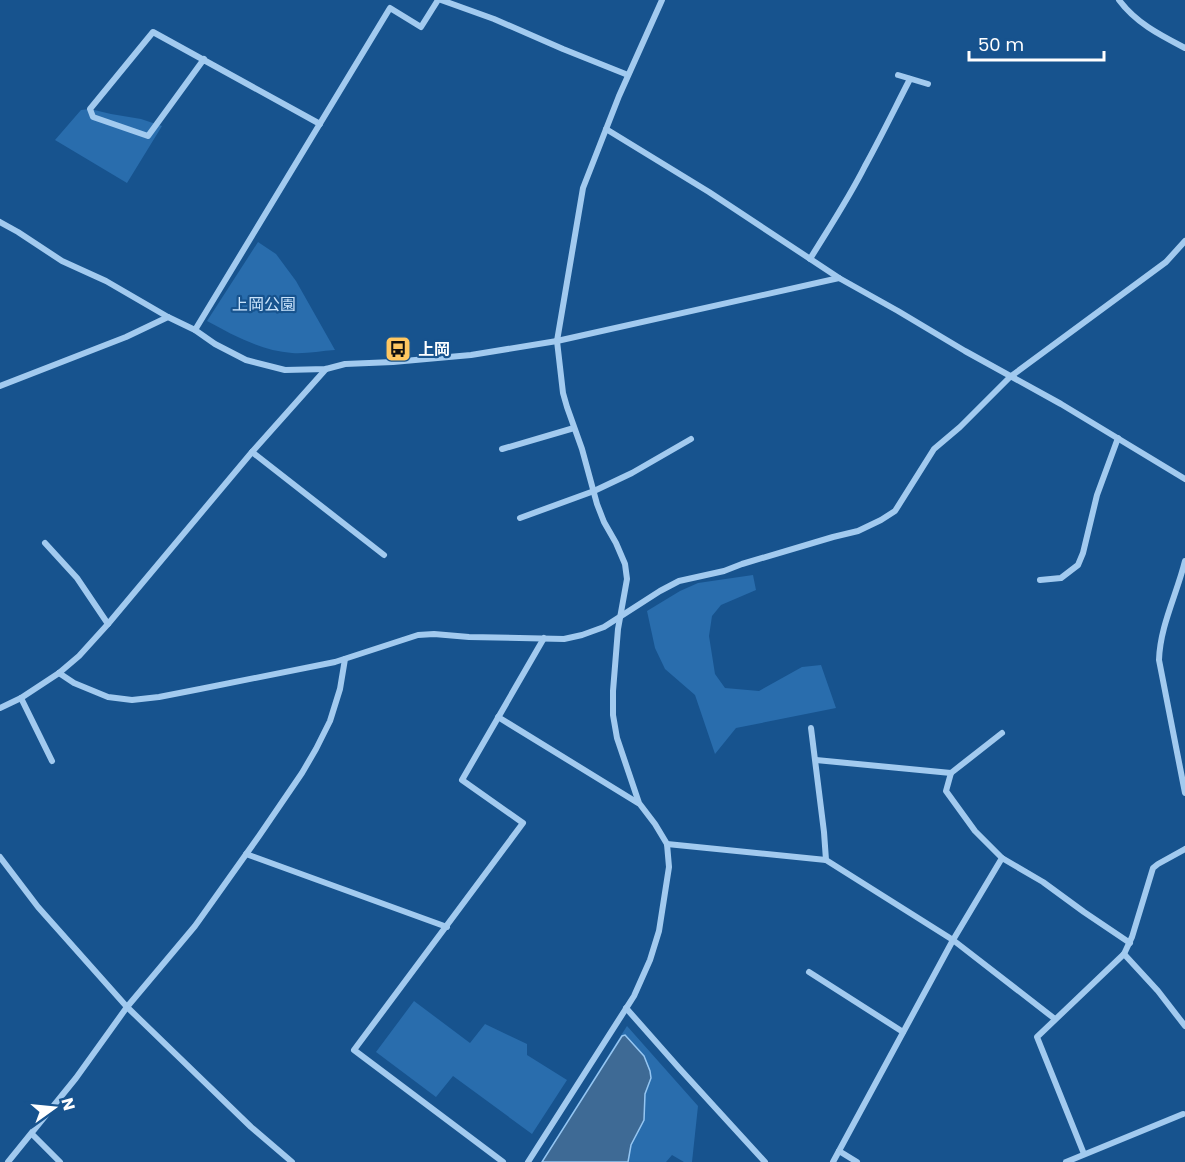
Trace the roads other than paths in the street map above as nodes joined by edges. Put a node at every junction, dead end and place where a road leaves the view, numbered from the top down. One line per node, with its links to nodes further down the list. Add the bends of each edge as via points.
1 (439, 0): 6 (street); 10 (street, via 421,27 390,8)
2 (662, 0): 6 (street)
3 (1119, 0): 4 (street, via 1136,20)
4 (1185, 48)
5 (204, 59): 5 (street, via 153,32 90,109 93,117 148,136); 10 (street)
6 (628, 75): 11 (street)
7 (898, 75): 8 (street)
8 (910, 79): 9 (street); 14 (street)
9 (927, 84)
10 (320, 124): 17 (street)
11 (606, 129): 14 (street); 18 (street, via 583,188)
12 (0, 222): 16 (street, via 62,261)
13 (1185, 241): 20 (street, via 1166,262)
14 (810, 259): 15 (street)
15 (839, 278): 18 (street); 20 (street)
16 (168, 317): 17 (street); 21 (street)
17 (195, 330): 19 (street, via 236,355 265,366 285,370)
18 (557, 341): 19 (street, via 471,355 345,364); 22 (street, via 563,393)
19 (326, 369): 26 (street)
20 (1010, 377): 23 (street); 34 (street, via 934,449 895,511 881,520 858,531 679,581)
21 (0, 386)
22 (574, 428): 25 (street); 28 (street)
23 (1118, 438): 27 (street); 33 (street, via 1097,495 1078,566 1061,578)
24 (691, 439): 28 (street)
25 (502, 449)
26 (252, 452): 31 (street); 35 (street)
27 (1185, 479)
28 (594, 491): 29 (street); 34 (street, via 625,564)
29 (520, 518)
30 (45, 543): 35 (street, via 77,578)
31 (384, 555)
32 (1185, 561): 47 (street, via 1159,644 1158,660)
33 (1040, 580)
34 (622, 615): 36 (street, via 604,627 582,634 564,639); 48 (street, via 613,715)
35 (108, 624): 38 (street)
36 (544, 638): 37 (street, via 418,635); 41 (street)
37 (345, 659): 38 (street, via 132,700 108,697); 51 (street, via 330,721 302,773)
38 (59, 674): 39 (street)
39 (21, 698): 40 (street); 45 (street)
40 (0, 708)
41 (498, 717): 48 (street); 55 (street, via 462,780 523,823)
42 (811, 729): 44 (street)
43 (1002, 733): 46 (street)
44 (816, 760): 46 (street); 54 (street)
45 (52, 761)
46 (951, 772): 53 (street, via 946,791 975,831)
47 (1185, 793)
48 (639, 803): 49 (street)
49 (667, 844): 54 (street); 61 (street, via 669,867 659,931 650,960)
50 (1185, 849): 57 (street, via 1153,868)
51 (246, 854): 55 (street); 60 (street, via 195,927)
52 (0, 857): 60 (street)
53 (1002, 858): 56 (street); 57 (street)
54 (826, 860): 56 (street)
55 (447, 927): 72 (street, via 354,1050)
56 (953, 940): 62 (street); 64 (street)
57 (1130, 943): 58 (street)
58 (1124, 954): 62 (street); 63 (street)
59 (809, 972): 64 (street)
60 (127, 1007): 66 (street); 71 (street)
61 (626, 1008): 73 (street); 74 (street)
62 (1055, 1018): 68 (street, via 1037,1037)
63 (1185, 1026)
64 (903, 1032): 67 (street)
65 (1183, 1114): 68 (street)
66 (32, 1134): 69 (street); 70 (street)
67 (839, 1151): 75 (street); 76 (street)
68 (1084, 1154): 77 (street)
69 (8, 1162)
70 (60, 1162)
71 (292, 1162)
72 (503, 1162)
73 (528, 1162)
74 (765, 1162)
75 (833, 1162)
76 (857, 1162)
77 (1066, 1162)

